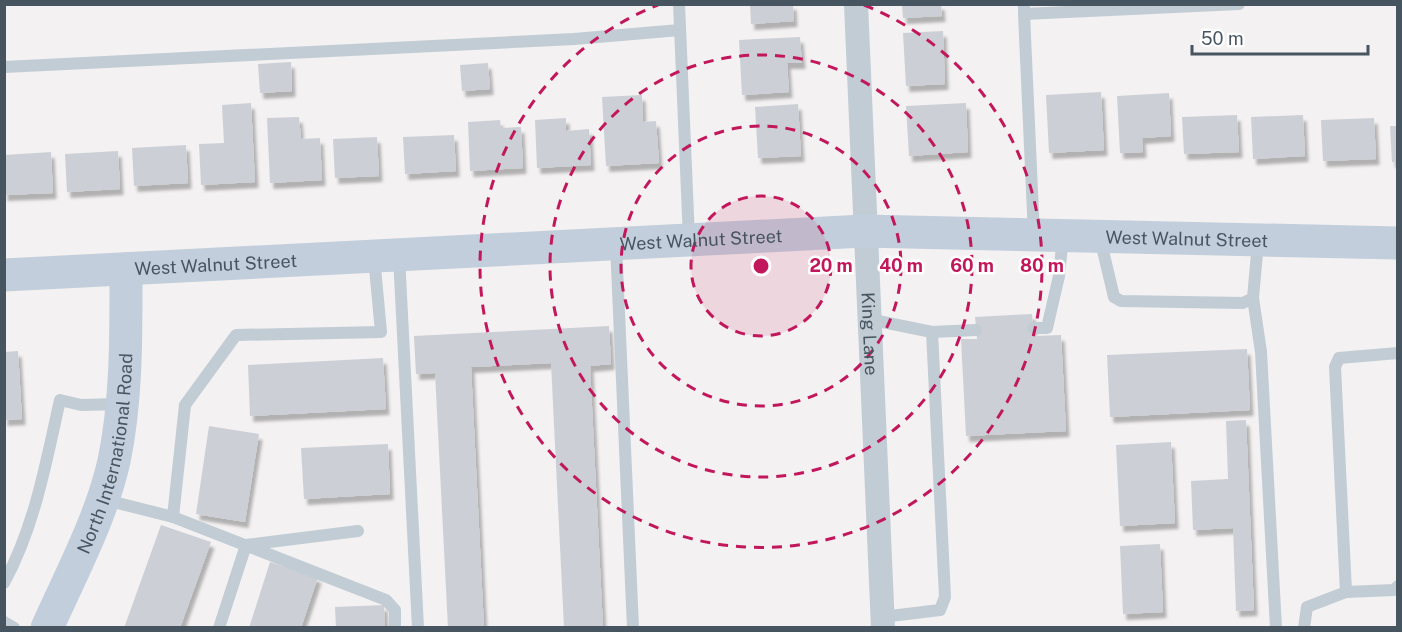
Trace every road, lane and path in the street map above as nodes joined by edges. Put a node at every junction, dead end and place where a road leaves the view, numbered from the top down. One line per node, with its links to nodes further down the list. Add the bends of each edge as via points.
1 (679, 4): 5 (lane)
2 (856, 4): 7 (street, King Lane)
3 (1239, 4): 4 (lane)
4 (1024, 9): 8 (lane)
5 (680, 30): 6 (lane, via 574,39); 10 (lane)
6 (4, 67)
7 (864, 231): 8 (main road, West Walnut Street); 10 (main road, West Walnut Street); 18 (street, King Lane)
8 (1049, 235): 9 (main road, West Walnut Street); 19 (lane, via 1059,276 1047,328)
9 (1100, 236): 11 (main road, West Walnut Street); 17 (lane, via 1114,297 1121,302 1244,303)
10 (689, 240): 13 (main road, West Walnut Street)
11 (1258, 240): 12 (main road, West Walnut Street); 17 (lane)
12 (1398, 243)
13 (616, 244): 14 (main road, West Walnut Street); 38 (lane)
14 (386, 255): 15 (main road, West Walnut Street); 25 (lane, via 381,332 236,335 185,405); 37 (lane)
15 (126, 269): 16 (main road, West Walnut Street); 23 (main road, North International Road)
16 (4, 275)
17 (1253, 298): 39 (lane, via 1261,352)
18 (868, 319): 21 (lane); 32 (street, King Lane)
19 (1033, 328)
20 (976, 330): 21 (lane)
21 (932, 332): 32 (lane, via 945,597 940,610)
22 (1398, 352): 30 (lane, via 1339,358 1335,367)
23 (122, 405): 24 (main road, North International Road, via 114,461); 28 (lane, via 81,405 60,400 36,506)
24 (103, 499): 25 (lane); 34 (main road, North International Road)
25 (173, 517): 27 (lane)
26 (358, 531): 27 (lane)
27 (246, 545): 35 (lane); 36 (lane, via 386,600 394,610)
28 (4, 583)
29 (1398, 586): 30 (lane, via 1394,590)
30 (1346, 592): 40 (lane, via 1307,607)
31 (4, 621): 33 (lane)
32 (883, 622)
33 (14, 627)
34 (47, 627)
35 (219, 627)
36 (396, 627)
37 (418, 627)
38 (633, 627)
39 (1276, 627)
40 (1304, 627)

